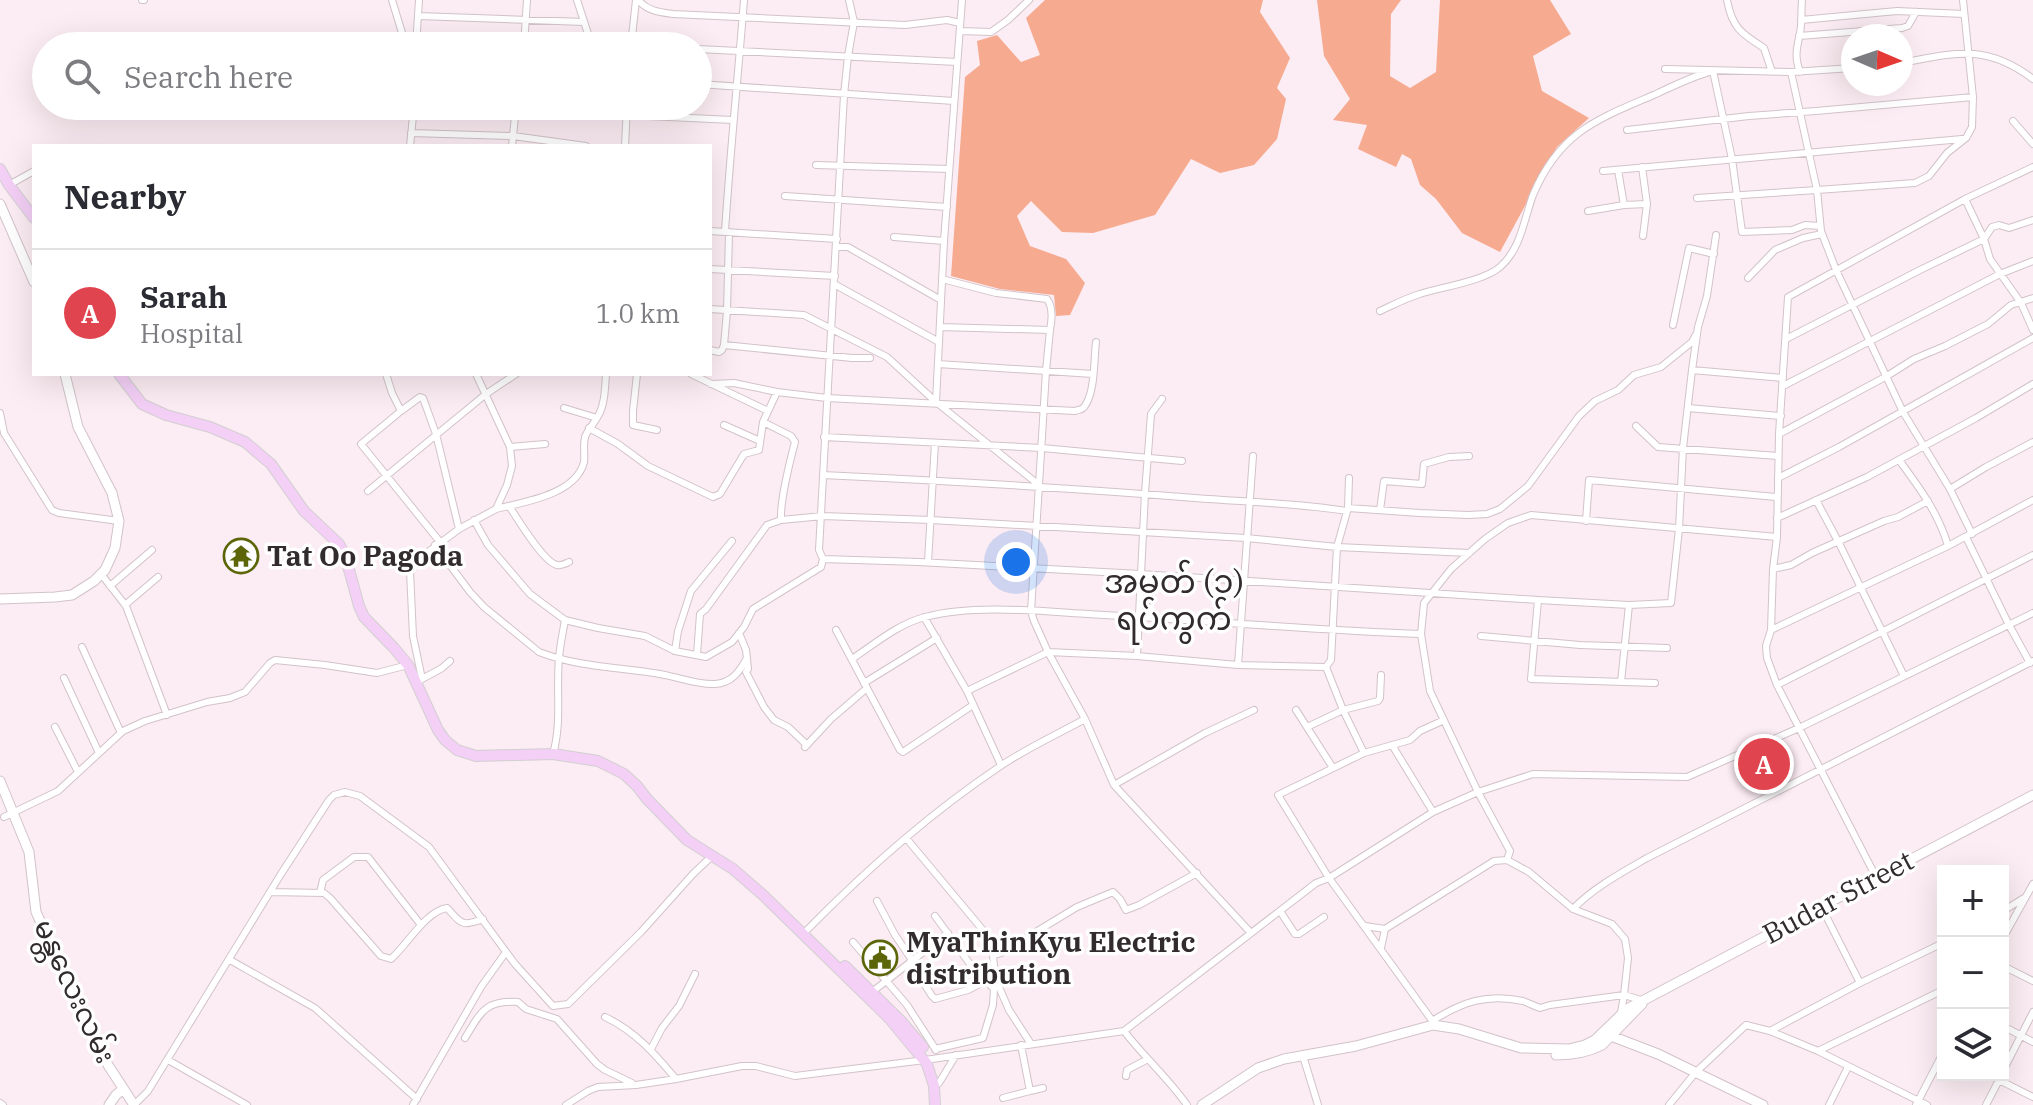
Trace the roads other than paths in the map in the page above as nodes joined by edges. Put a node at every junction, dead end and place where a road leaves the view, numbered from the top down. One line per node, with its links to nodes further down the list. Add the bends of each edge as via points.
1 (392, 0): 23 (street)
2 (419, 0): 15 (street)
3 (527, 0): 17 (street)
4 (577, 0): 19 (street)
5 (637, 0): 16 (street, via 655,12); 27 (street)
6 (744, 0): 16 (street)
7 (849, 0): 20 (street)
8 (962, 0): 21 (street)
9 (1029, 0): 22 (street, via 991,32)
10 (1727, 0): 38 (street, via 1737,29 1764,48)
11 (1802, 0): 18 (street)
12 (1963, 0): 14 (street)
13 (1916, 12): 14 (street); 18 (street); 28 (street, via 1902,28)
14 (1964, 14): 31 (street)
15 (418, 16): 17 (street); 24 (street)
16 (743, 17): 20 (street); 30 (street)
17 (526, 20): 19 (street); 25 (street)
18 (1801, 20): 28 (street)
19 (584, 22): 26 (street)
20 (854, 22): 21 (street); 32 (street)
21 (960, 23): 22 (street)
22 (960, 31): 34 (street)
23 (402, 32)
24 (417, 32)
25 (525, 32)
26 (587, 32)
27 (634, 32)
28 (1799, 36): 40 (street, via 1795,57)
29 (712, 50): 30 (street)
30 (741, 52): 32 (street); 43 (street)
31 (1968, 52): 33 (street); 41 (street, via 2018,67); 45 (street)
32 (848, 56): 34 (street); 44 (street)
33 (1913, 61)
34 (957, 62): 46 (street)
35 (1665, 69): 37 (street)
36 (1841, 69): 40 (street)
37 (1713, 71): 38 (street); 53 (street); 116 (street, via 1617,110 1567,141 1534,194 1518,241 1497,270)
38 (1772, 72): 39 (street)
39 (1791, 72): 40 (street); 47 (street)
40 (1800, 72)
41 (2033, 79)
42 (712, 85): 43 (street)
43 (737, 86): 44 (street); 52 (street)
44 (844, 95): 46 (street); 67 (street)
45 (1973, 97): 47 (street); 58 (street, via 1972,127)
46 (954, 101): 71 (street)
47 (1800, 112): 53 (street); 64 (street)
48 (712, 119): 52 (street)
49 (412, 120): 56 (street)
50 (515, 120): 57 (street)
51 (626, 120): 62 (street)
52 (733, 120): 91 (street)
53 (1724, 120): 55 (street); 65 (street)
54 (2013, 121): 63 (street)
55 (1627, 130)
56 (411, 133): 57 (street); 59 (street)
57 (513, 136): 60 (street); 61 (street)
58 (1966, 138): 64 (street); 76 (street, via 1929,176 1915,183)
59 (410, 144)
60 (512, 144)
61 (571, 144)
62 (625, 144)
63 (2033, 144)
64 (1808, 152): 65 (street); 76 (street)
65 (1732, 159): 68 (street); 77 (street)
66 (816, 165): 67 (street)
67 (841, 166): 71 (street); 80 (street)
68 (1642, 167): 72 (street); 83 (street)
69 (2033, 167): 81 (street)
70 (0, 169): 75 (main road)
71 (949, 169): 85 (street)
72 (1618, 170): 73 (street); 84 (street)
73 (1603, 171)
74 (32, 172): 75 (street)
75 (9, 185): 87 (main road)
76 (1817, 190): 77 (street); 89 (street)
77 (1738, 195): 79 (street); 89 (street, via 1742,232)
78 (785, 196): 80 (street)
79 (1697, 198)
80 (839, 199): 85 (street); 98 (street)
81 (1965, 199): 96 (street); 103 (street)
82 (0, 204): 106 (main road)
83 (1647, 204): 84 (street); 94 (street)
84 (1624, 205): 86 (street)
85 (947, 207): 97 (street)
86 (1588, 211)
87 (32, 215)
88 (2033, 220): 96 (street, via 1992,227)
89 (1820, 226): 92 (street)
90 (712, 231): 91 (street)
91 (727, 232): 98 (street); 102 (street)
92 (1822, 234): 103 (street); 107 (street, via 1775,250)
93 (1716, 235): 99 (street)
94 (1643, 236)
95 (894, 237): 97 (street)
96 (1984, 239): 104 (street); 113 (street)
97 (944, 241): 108 (street)
98 (836, 243): 105 (street); 111 (street)
99 (1714, 254): 117 (street, via 1689,248); 122 (street)
100 (2033, 261): 104 (street)
101 (712, 269): 102 (street)
102 (729, 270): 105 (street); 115 (street)
103 (1836, 270): 113 (street); 124 (street, via 1788,297)
104 (2000, 274): 112 (street); 125 (street)
105 (835, 276): 109 (street)
106 (32, 277)
107 (1748, 278)
108 (942, 279): 111 (street); 120 (street, via 1047,299)
109 (834, 284): 119 (street); 126 (street)
110 (2033, 298): 112 (street)
111 (941, 300): 118 (street)
112 (2021, 303): 121 (street); 144 (street)
113 (1853, 305): 124 (street); 125 (street)
114 (712, 309): 115 (street)
115 (727, 311): 119 (street, via 804,315); 128 (street)
116 (1380, 311)
117 (1673, 325)
118 (940, 327): 120 (street); 126 (street)
119 (831, 330): 130 (street); 152 (street, via 887,357)
120 (1050, 330): 134 (street)
121 (2033, 330)
122 (1697, 332): 133 (street); 203 (street, via 1661,367 1634,375 1595,401 1528,486 1500,509 1468,515)
123 (2033, 338): 158 (street)
124 (1786, 339): 145 (street)
125 (1871, 341): 144 (street); 145 (street)
126 (939, 342): 132 (street)
127 (1096, 342): 135 (street)
128 (724, 345): 129 (street, via 719,352); 130 (street)
129 (712, 350)
130 (830, 356): 131 (street); 150 (street)
131 (870, 358)
132 (938, 364): 134 (street); 152 (street)
133 (1692, 370): 145 (street); 154 (street)
134 (1046, 371): 135 (street); 155 (street)
135 (1093, 374): 155 (street, via 1083,408)
136 (65, 376): 209 (main road, via 78,427 112,493)
137 (121, 376): 272 (main road, via 142,404 245,442 271,464 297,503 339,544 364,617)
138 (387, 376): 156 (street)
139 (477, 376): 149 (street)
140 (513, 376): 149 (street)
141 (606, 376): 161 (street)
142 (637, 376): 166 (street, via 633,425)
143 (695, 376): 146 (street)
144 (1887, 376): 158 (street); 168 (street)
145 (1783, 382): 160 (street)
146 (711, 384): 148 (street); 157 (street)
147 (2033, 384): 175 (street)
148 (777, 392): 150 (street); 157 (street)
149 (486, 394): 167 (street); 176 (street)
150 (827, 398): 152 (street); 169 (street)
151 (1162, 399): 179 (street, via 1151,414)
152 (936, 402): 155 (street); 174 (street)
153 (564, 408): 161 (street)
154 (1688, 408): 160 (street); 178 (street)
155 (1044, 409): 177 (street)
156 (401, 411): 167 (street, via 423,398); 186 (street, via 361,444)
157 (768, 411): 162 (street)
158 (1903, 412): 175 (street); 188 (street)
159 (0, 413): 209 (street, via 4,433 52,510)
160 (1781, 416): 168 (street)
161 (597, 418): 165 (street)
162 (763, 422): 170 (street); 207 (street, via 795,442)
163 (724, 425): 170 (street)
164 (1636, 426): 178 (street, via 1658,447)
165 (589, 428): 170 (street, via 648,466 713,497 744,454 759,450); 200 (street, via 584,461 564,489)
166 (657, 430)
167 (436, 434): 186 (street); 212 (street)
168 (1779, 434): 182 (street)
169 (824, 437): 172 (street); 185 (street)
170 (760, 441)
171 (2033, 442): 192 (street)
172 (935, 443): 174 (street); 189 (street)
173 (545, 444): 176 (street)
174 (993, 446): 177 (street); 190 (street)
175 (1926, 446): 183 (street); 192 (street)
176 (510, 447): 201 (street, via 512,466)
177 (1042, 448): 179 (street); 190 (street)
178 (1683, 448): 182 (street); 191 (street)
179 (1149, 456): 184 (street); 194 (street)
180 (1253, 456): 199 (street)
181 (1469, 456): 203 (street, via 1424,464 1422,484 1384,481)
182 (1778, 456): 188 (street)
183 (1899, 460): 196 (street); 198 (street)
184 (1182, 461)
185 (823, 475): 189 (street); 204 (street)
186 (386, 478): 193 (street); 220 (street)
187 (1349, 478): 202 (street)
188 (1778, 478): 195 (street)
189 (933, 480): 190 (street); 208 (street)
190 (1039, 485): 194 (street); 211 (street)
191 (1681, 488): 195 (street); 210 (street, via 1589,480); 213 (street)
192 (1950, 489): 215 (street)
193 (368, 491)
194 (1145, 493): 199 (street); 214 (street)
195 (1776, 497): 205 (street)
196 (1816, 500): 205 (street); 219 (street)
197 (2033, 500): 215 (street)
198 (1928, 501): 219 (street); 221 (street)
199 (1248, 502): 202 (street); 217 (street)
200 (509, 506): 201 (street); 227 (street, via 541,554 556,565)
201 (496, 509): 206 (street)
202 (1348, 509): 203 (street); 222 (street)
203 (1380, 510)
204 (821, 516): 207 (street); 208 (street); 226 (street)
205 (1777, 518): 216 (street)
206 (474, 520): 212 (street); 248 (street, via 530,594)
207 (781, 520): 265 (street, via 767,525 700,614)
208 (931, 520): 211 (street); 228 (street)
209 (119, 521): 231 (main road, via 115,548)
210 (1586, 521): 213 (street); 224 (street, via 1531,515 1508,523)
211 (1037, 527): 214 (street); 229 (street)
212 (459, 529): 220 (street)
213 (1679, 529): 216 (street); 243 (street, via 1671,603)
214 (1143, 533): 217 (street); 232 (street)
215 (1969, 535): 221 (street); 235 (street)
216 (1777, 537): 230 (street)
217 (1246, 538): 222 (street); 234 (street)
218 (732, 541): 263 (street, via 691,591)
219 (1839, 543): 230 (street); 238 (street)
220 (438, 544): 267 (street, via 484,607 539,652); 278 (street, via 410,571)
221 (1948, 546): 238 (street)
222 (1337, 547): 224 (street); 237 (street)
223 (152, 550): 236 (street)
224 (1469, 553): 239 (street)
225 (2033, 555): 235 (street)
226 (823, 559): 228 (street); 255 (street, via 821,567 753,609)
227 (569, 562)
228 (928, 562): 229 (street)
229 (1034, 569): 232 (street); 244 (street)
230 (1773, 569): 252 (street)
231 (101, 574): 236 (street); 240 (main road, via 72,595)
232 (1140, 574): 234 (street); 247 (street)
233 (158, 577): 242 (street)
234 (1245, 580): 237 (street); 249 (street)
235 (1986, 580): 250 (street); 254 (street)
236 (110, 586): 242 (street)
237 (1336, 588): 239 (street); 253 (street)
238 (1861, 588): 252 (street); 254 (street)
239 (1431, 594): 241 (street); 256 (street, via 1424,603)
240 (0, 599)
241 (1538, 600): 243 (street); 259 (street)
242 (125, 605): 288 (street)
243 (1629, 605): 260 (street)
244 (1031, 611): 246 (street, via 953,611); 247 (street); 264 (street)
245 (2033, 613): 250 (street)
246 (924, 617): 258 (street); 269 (street)
247 (1138, 617): 249 (street); 266 (street)
248 (565, 620): 263 (street, via 645,636); 267 (street)
249 (1241, 623): 253 (street); 273 (street)
250 (2009, 625): 271 (street); 276 (street)
251 (836, 630): 269 (street)
252 (1771, 630): 282 (street, via 1767,658)
253 (1333, 631): 256 (street); 274 (street)
254 (1881, 632): 276 (street); 282 (street)
255 (739, 633): 265 (street, via 712,654); 268 (street)
256 (1421, 634): 290 (street, via 1430,691)
257 (1481, 636): 259 (street)
258 (937, 638): 281 (street); 283 (street)
259 (1534, 641): 260 (street); 279 (street, via 1531,679)
260 (1625, 646): 262 (street); 279 (street)
261 (82, 647): 294 (street)
262 (1667, 648)
263 (675, 651): 265 (street)
264 (1048, 652): 266 (street); 283 (street); 289 (street)
265 (697, 655)
266 (1137, 656): 273 (street)
267 (559, 657): 268 (street, via 714,684 735,676); 298 (street)
268 (747, 658): 281 (street, via 746,672 764,707 806,746)
269 (852, 659): 281 (street)
270 (450, 661): 278 (street)
271 (2032, 662): 301 (street)
272 (408, 665): 278 (main road); 288 (street, via 377,673 275,660 245,692)
273 (1238, 665): 274 (street)
274 (1326, 667): 287 (street)
275 (1381, 675): 287 (street, via 1378,701)
276 (1904, 676): 293 (street)
277 (64, 678): 296 (street)
278 (420, 681): 298 (main road, via 438,730 457,750 476,756)
279 (1621, 682): 280 (street)
280 (1655, 683)
281 (866, 685): 284 (street, via 903,752)
282 (1777, 685): 293 (street)
283 (967, 691): 284 (street)
284 (973, 705): 299 (street)
285 (1254, 710): 304 (street)
286 (1296, 710): 292 (street)
287 (1343, 710): 292 (street); 297 (street)
288 (167, 715): 294 (street)
289 (1085, 719): 299 (street); 304 (street)
290 (1442, 721): 295 (street); 305 (street)
291 (55, 727): 302 (street)
292 (1307, 727): 300 (street)
293 (1799, 728): 301 (street); 305 (street, via 1687,777 1533,774)
294 (121, 733): 296 (street)
295 (1392, 745): 297 (street); 308 (street)
296 (99, 753): 302 (street)
297 (1364, 753): 300 (street)
298 (553, 754): 307 (main road, via 598,761 624,774)
299 (1001, 765): 310 (street)
300 (1333, 768): 315 (street, via 1278,795)
301 (1821, 769): 314 (street); 323 (street, via 1647,858)
302 (78, 772): 309 (street, via 58,791)
303 (0, 781): 309 (main road, မန္တလေးလမ်း)
304 (1114, 785): 313 (street)
305 (1478, 792): 308 (street); 312 (street, via 1510,851)
306 (2033, 795): 314 (main road, Budar Street)
307 (647, 799): 311 (main road, via 687,840); 331 (main road, via 751,876)
308 (1433, 812): 315 (street)
309 (6, 815): 383 (main road, မန္တလေးလမ်း, via 18,825 29,852 36,912 91,1033)
310 (906, 838): 331 (street); 339 (street, via 982,929)
311 (712, 856): 338 (street, via 568,1004 553,1006); 348 (main road, via 763,895)
312 (1507, 860): 323 (street); 330 (street, via 1494,861)
313 (1197, 873): 333 (street); 339 (street, via 1126,910 1113,892)
314 (1876, 877): 321 (main road, Budar Street)
315 (1329, 878): 324 (street); 329 (street)
316 (2033, 884): 319 (street)
317 (270, 892): 318 (street); 327 (street, via 329,800 345,792 360,796 429,847); 340 (street)
318 (320, 893): 328 (street, via 381,956 391,959); 328 (street, via 323,880 354,857 368,857)
319 (2025, 898): 322 (street); 334 (street)
320 (877, 901): 341 (street)
321 (1821, 906): 347 (street); 351 (main road, Budar Street)
322 (2009, 907)
323 (1573, 909): 350 (street, via 1612,924 1625,939)
324 (1280, 911): 326 (street, via 1295,934); 333 (street)
325 (935, 916): 332 (street)
326 (1324, 917)
327 (483, 919): 328 (street, via 463,924 441,908); 338 (street)
328 (421, 925)
329 (1365, 926): 330 (street); 337 (street)
330 (1385, 929): 337 (street)
331 (807, 930): 348 (main road)
332 (948, 933): 341 (street); 346 (street)
333 (1251, 933): 357 (street)
334 (2004, 937)
335 (853, 942): 344 (street)
336 (1937, 946): 347 (street)
337 (1381, 949): 355 (street)
338 (506, 952): 387 (street)
339 (993, 955): 363 (street, via 999,987)
340 (230, 960): 371 (street); 387 (street, via 315,1008)
341 (911, 961): 344 (street); 346 (street, via 935,999)
342 (2009, 969): 345 (street)
343 (695, 974): 365 (street)
344 (886, 981): 348 (street); 368 (street, via 907,1005)
345 (2033, 981)
346 (983, 982): 368 (street, via 994,989 985,1036)
347 (1860, 983): 358 (street)
348 (867, 992): 368 (main road)
349 (1937, 993): 366 (street)
350 (1624, 995): 351 (street); 353 (street); 355 (street, via 1540,1008 1481,997 1446,1012)
351 (1645, 1001): 353 (main road); 359 (main road)
352 (2033, 1012): 360 (street)
353 (1620, 1014): 359 (main road)
354 (605, 1017): 365 (street, via 625,1026)
355 (1433, 1025): 359 (main road, via 1521,1048 1550,1050 1585,1045); 369 (main road)
356 (2009, 1029): 360 (street)
357 (1124, 1031): 363 (street); 370 (street)
358 (1770, 1031): 366 (street); 375 (street, via 1746,1025)
359 (1607, 1034): 375 (main road)
360 (2021, 1036): 362 (street); 372 (street)
361 (465, 1038): 381 (street, via 483,1010 518,1002 557,1019 597,1064)
362 (2033, 1042)
363 (1031, 1044): 364 (street)
364 (1021, 1045): 367 (street); 384 (street)
365 (651, 1049): 377 (street)
366 (1818, 1051): 374 (street)
367 (956, 1055): 368 (street); 380 (street)
368 (932, 1056): 377 (street, via 795,1076 742,1066); 380 (main road); 393 (main road)
369 (1303, 1058): 396 (main road, via 1258,1068); 397 (main road, via 1258,1073); 398 (street)
370 (1148, 1059): 376 (street, via 1127,1070); 395 (street)
371 (168, 1060): 390 (street); 391 (street)
372 (2009, 1060)
373 (1937, 1065): 388 (street)
374 (1848, 1067): 388 (street); 401 (street)
375 (1696, 1072): 399 (street); 400 (main road)
376 (1126, 1076)
377 (676, 1079): 381 (street)
378 (1998, 1081): 403 (street)
379 (2009, 1081): 385 (street)
380 (939, 1083): 394 (main road)
381 (636, 1085): 392 (street, via 598,1087)
382 (1043, 1088): 384 (street)
383 (123, 1089): 389 (main road); 390 (main road, မန္တလေးလမ်း)
384 (1030, 1091): 386 (street)
385 (2033, 1097)
386 (1003, 1098)
387 (415, 1102)
388 (1917, 1103): 402 (street)
389 (109, 1105)
390 (134, 1105)
391 (247, 1105)
392 (566, 1105)
393 (935, 1105)
394 (942, 1105)
395 (1187, 1105)
396 (1202, 1105)
397 (1211, 1105)
398 (1318, 1105)
399 (1669, 1105)
400 (1763, 1105)
401 (1829, 1105)
402 (1927, 1105)
403 (1986, 1105)

